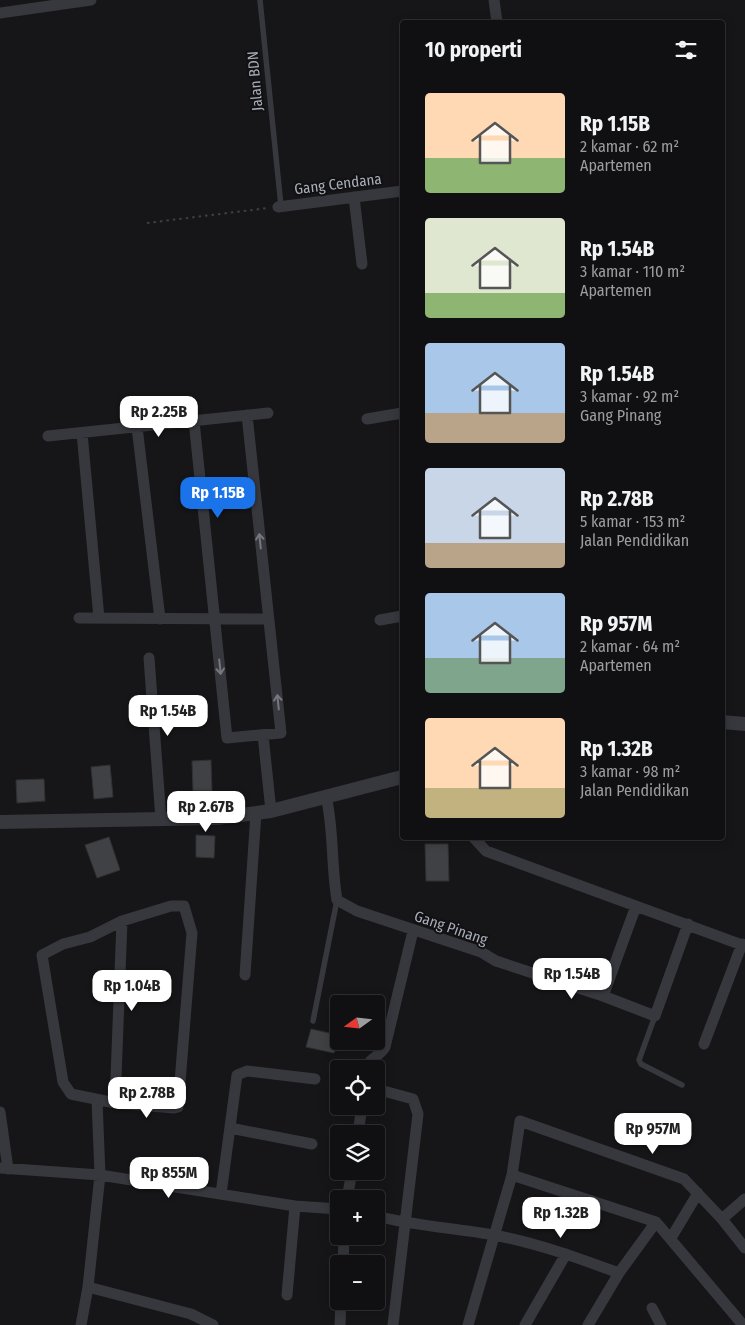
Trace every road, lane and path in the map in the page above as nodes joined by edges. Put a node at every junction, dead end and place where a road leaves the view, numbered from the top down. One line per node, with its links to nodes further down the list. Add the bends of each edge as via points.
1 (91, 0): 4 (street)
2 (260, 0): 8 (lane, Jalan BDN)
3 (494, 0): 5 (street)
4 (0, 13)
5 (497, 20)
6 (400, 191): 7 (street, Gang Cendana)
7 (354, 197): 8 (street, Gang Cendana); 10 (street)
8 (279, 207): 9 (path)
9 (147, 224)
10 (362, 264)
11 (268, 413): 13 (street)
12 (400, 413): 14 (street)
13 (246, 416): 15 (street); 24 (street, one-way to 13)
14 (367, 419)
15 (194, 421): 16 (street); 23 (street)
16 (137, 427): 17 (street); 22 (street)
17 (82, 433): 18 (street); 21 (street)
18 (48, 436)
19 (400, 616): 25 (street)
20 (79, 618): 21 (street)
21 (100, 618): 22 (street)
22 (160, 618): 23 (street)
23 (214, 619): 24 (street); 29 (street, one-way to 29, via 227,738)
24 (269, 619): 29 (street, one-way to 24, via 281,733)
25 (380, 620)
26 (149, 658): 34 (street)
27 (725, 722): 28 (street)
28 (745, 724)
29 (263, 735): 32 (street)
30 (400, 777): 31 (street)
31 (326, 796): 32 (street); 37 (street)
32 (271, 811): 33 (street)
33 (256, 813): 34 (street, via 218,818); 43 (street)
34 (161, 819): 35 (street)
35 (0, 822)
36 (476, 840): 38 (street, via 486,851)
37 (337, 900): 41 (street, Gang Pinang, via 357,911); 46 (lane)
38 (636, 906): 40 (street); 44 (street)
39 (122, 921): 52 (street, via 42,955 63,1082 71,1094); 53 (street); 53 (street, via 171,906 184,906 192,933 178,1107)
40 (688, 924): 42 (street); 45 (street)
41 (413, 931): 44 (street, Gang Pinang); 48 (street, via 385,1048)
42 (743, 945): 47 (street)
43 (245, 975)
44 (603, 996): 45 (street, Gang Pinang)
45 (655, 1016): 50 (lane, via 639,1060)
46 (313, 1021)
47 (704, 1044)
48 (371, 1060)
49 (315, 1079): 55 (street, via 241,1073 236,1080)
50 (682, 1085)
51 (385, 1091): 68 (street, via 413,1099 417,1105)
52 (97, 1100): 53 (street); 59 (street)
53 (115, 1103)
54 (0, 1112): 57 (street)
55 (230, 1128): 56 (street); 61 (street)
56 (312, 1144)
57 (4, 1168): 59 (street)
58 (512, 1174): 60 (street, via 520,1121 684,1179); 67 (street); 69 (street)
59 (100, 1175): 61 (street); 74 (street)
60 (698, 1193): 66 (street); 70 (street)
61 (221, 1194): 63 (street)
62 (745, 1199): 66 (street)
63 (295, 1206): 64 (street); 75 (street)
64 (330, 1208)
65 (385, 1218): 68 (street)
66 (722, 1219): 71 (street)
67 (656, 1222): 70 (street); 73 (street)
68 (406, 1224): 69 (street); 81 (street)
69 (494, 1235): 72 (street); 82 (street)
70 (671, 1238): 86 (street)
71 (745, 1248)
72 (566, 1254): 73 (street); 83 (street)
73 (619, 1273): 84 (street)
74 (88, 1286): 78 (street); 79 (street, via 192,1314)
75 (287, 1296)
76 (652, 1308): 85 (street)
77 (341, 1310): 80 (street)
78 (81, 1325)
79 (213, 1325)
80 (340, 1325)
81 (393, 1325)
82 (468, 1325)
83 (525, 1325)
84 (588, 1325)
85 (661, 1325)
86 (743, 1325)

